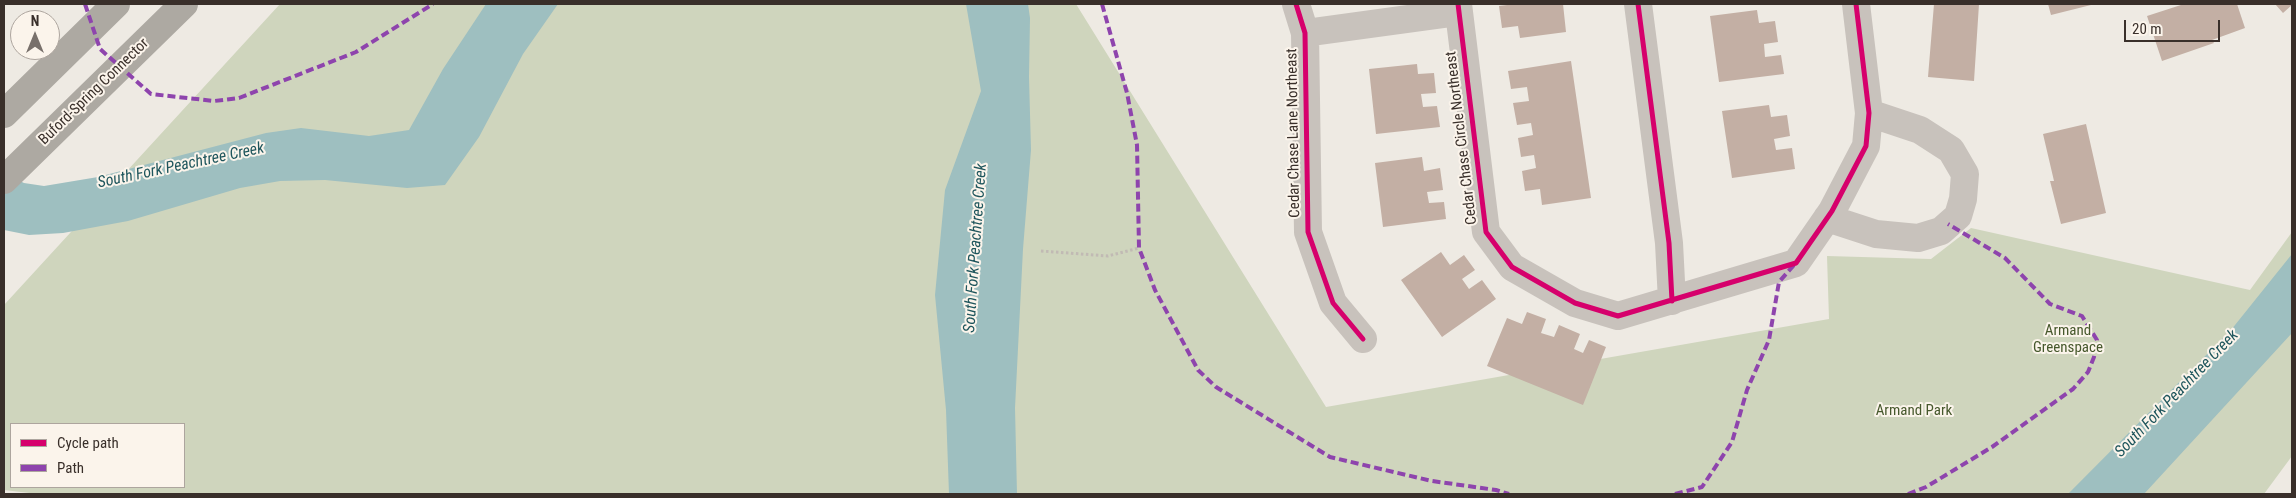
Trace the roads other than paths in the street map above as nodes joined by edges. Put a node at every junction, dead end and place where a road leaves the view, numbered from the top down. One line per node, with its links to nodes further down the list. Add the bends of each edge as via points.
1 (116, 4): 9 (highway)
2 (184, 4): 10 (highway, Buford-Spring Connector)
3 (1296, 4): 7 (street, Cedar Chase Lane Northeast)
4 (1638, 4): 12 (street, via 1669,243)
5 (1856, 4): 8 (street)
6 (1459, 8): 7 (street, Cedar Chase Lane Northeast); 12 (street, Cedar Chase Circle Northeast, via 1486,232 1512,267 1576,304 1618,316)
7 (1305, 33): 13 (street, Cedar Chase Lane Northeast, via 1308,232 1333,303)
8 (1869, 112): 11 (street, Cedar Chase Circle Northeast, via 1866,146); 11 (street, via 1920,130 1950,150 1965,174 1958,216 1941,231 1918,238 1876,234)
9 (4, 114)
10 (4, 180)
11 (1827, 218): 12 (street, Cedar Chase Circle Northeast, via 1796,263)
12 (1672, 301)
13 (1363, 338)

